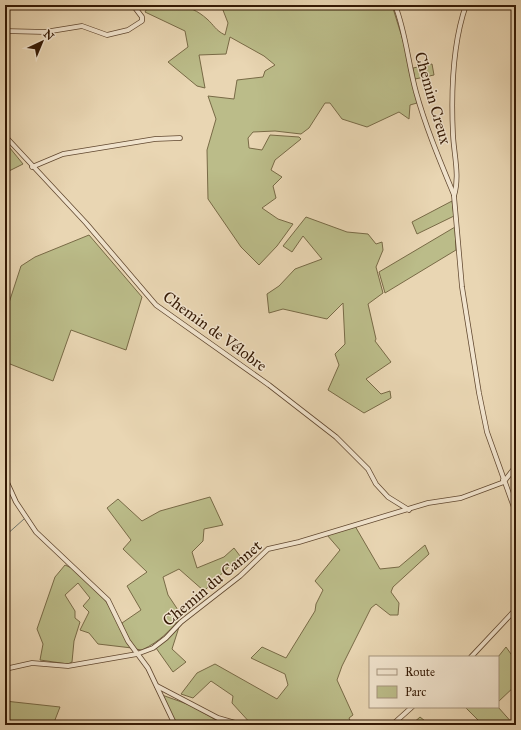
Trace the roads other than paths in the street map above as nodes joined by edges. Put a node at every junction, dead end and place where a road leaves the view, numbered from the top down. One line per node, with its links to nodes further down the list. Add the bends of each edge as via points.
1 (133, 5): 4 (street, via 142,21 128,30 112,34 101,34 82,26 45,32)
2 (395, 5): 8 (street, Chemin Creux, via 426,128)
3 (466, 5): 8 (street, via 454,72 453,135 457,171)
4 (5, 31)
5 (5, 136): 7 (street, Chemin de Vélobre)
6 (180, 138): 7 (street, via 155,139 63,154)
7 (32, 167): 12 (street, Chemin de Vélobre, via 86,223 156,305 270,385 336,436 368,469 376,484 388,497)
8 (454, 196): 11 (street, via 462,287 479,393 487,432)
9 (516, 466): 11 (street)
10 (5, 478): 15 (street, via 18,506 36,532 108,600 128,641)
11 (504, 481): 12 (street, Chemin du Cannet, via 461,498 428,503); 13 (street)
12 (409, 510): 15 (street, Chemin du Cannet, via 268,549 240,576 181,622 166,638 153,648)
13 (516, 513)
14 (516, 609): 16 (street)
15 (138, 654): 17 (street, Chemin du Cannet, via 68,666 32,663); 18 (street)
16 (472, 656)
17 (5, 669)
18 (157, 686): 20 (street); 21 (street, via 218,718)
19 (411, 708): 22 (street)
20 (175, 725)
21 (242, 725)
22 (392, 725)

